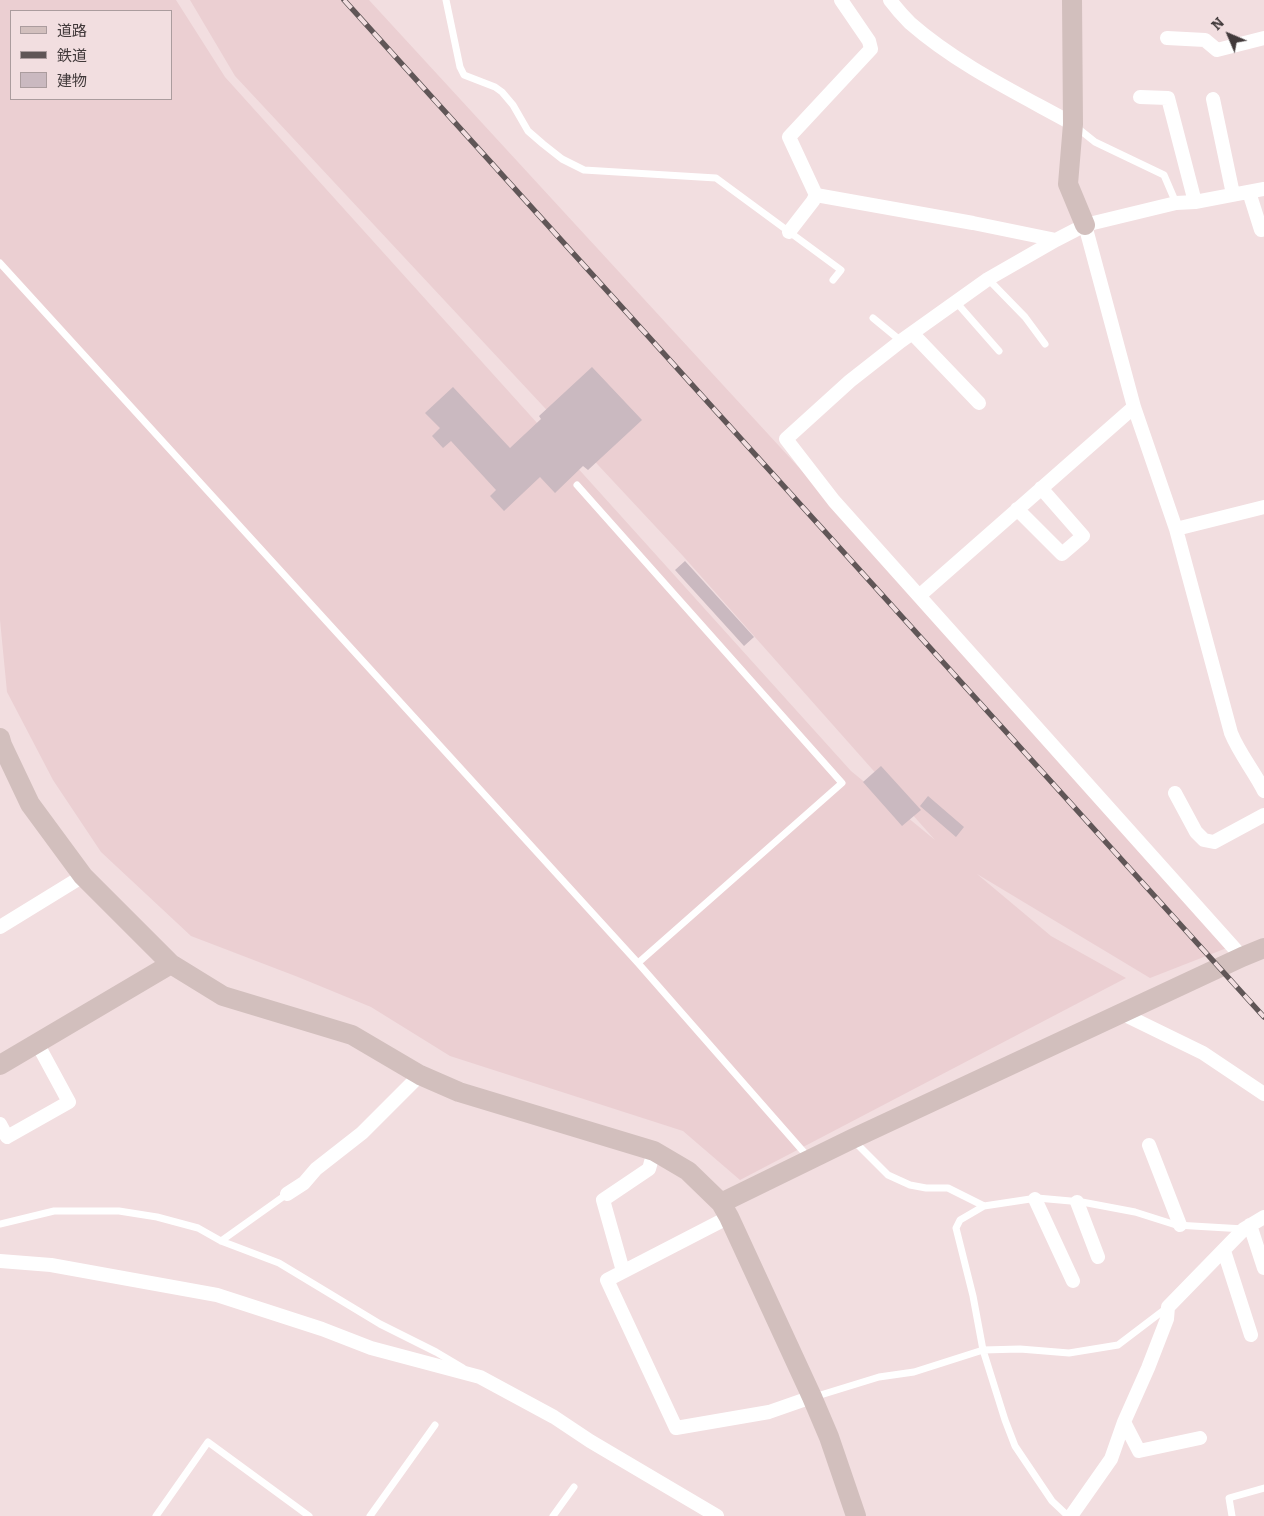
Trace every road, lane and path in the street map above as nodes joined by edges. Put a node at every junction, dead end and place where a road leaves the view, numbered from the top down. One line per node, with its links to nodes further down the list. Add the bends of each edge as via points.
1 (446, 0): 18 (lane, via 464,75 502,92 528,131 562,159 584,170 716,178)
2 (841, 0): 13 (street, via 871,49 789,136)
3 (890, 0): 9 (street, via 909,22 964,63)
4 (1072, 0): 9 (street)
5 (1167, 38): 6 (street, via 1205,40 1217,50)
6 (1264, 38)
7 (1140, 97): 14 (street, via 1168,98)
8 (1213, 99): 12 (street)
9 (1073, 124): 15 (lane, via 1095,142 1164,175); 16 (street, via 1068,184)
10 (1264, 189): 11 (street)
11 (1249, 192): 12 (street); 17 (street, via 1261,230)
12 (1233, 194): 14 (street)
13 (816, 195): 18 (street); 19 (street)
14 (1195, 202): 15 (street)
15 (1176, 203): 16 (street)
16 (1085, 225): 19 (street); 29 (street)
17 (1264, 229)
18 (789, 232): 22 (lane, via 841,270)
19 (1056, 240): 21 (street)
20 (0, 263): 44 (lane)
21 (988, 279): 23 (street); 26 (lane)
22 (833, 280)
23 (956, 302): 25 (street); 27 (lane)
24 (873, 318): 25 (lane)
25 (906, 337): 28 (street); 35 (street, via 850,381 786,439 834,501)
26 (1046, 344)
27 (999, 351)
28 (979, 403)
29 (1134, 407): 31 (street); 34 (street)
30 (577, 485): 44 (lane, via 842,783)
31 (1041, 488): 33 (street); 33 (street, via 1083,536 1062,554)
32 (1264, 507): 34 (street)
33 (1017, 509): 35 (street)
34 (1176, 528): 37 (street, via 1231,733)
35 (919, 596): 43 (street)
36 (0, 738): 40 (street, via 30,804)
37 (1264, 791)
38 (1175, 793): 39 (street, via 1196,832 1204,840 1214,842)
39 (1264, 816)
40 (83, 876): 41 (street); 45 (street)
41 (0, 927)
42 (1264, 948): 43 (street)
43 (1242, 957): 46 (street)
44 (638, 963): 55 (lane)
45 (171, 964): 47 (street); 49 (street, via 223,996 352,1035)
46 (1121, 1013): 50 (street, via 1203,1053); 52 (street)
47 (37, 1043): 48 (street); 51 (street, via 69,1102 7,1137)
48 (0, 1065)
49 (420, 1075): 54 (street, via 459,1092); 56 (street, via 362,1133)
50 (1264, 1094)
51 (0, 1124)
52 (852, 1139): 55 (street); 59 (lane, via 888,1175 910,1185 948,1188)
53 (1149, 1145): 63 (street)
54 (654, 1151): 60 (street, via 688,1171); 70 (street, via 649,1169 604,1200)
55 (811, 1160): 60 (street)
56 (287, 1194): 65 (lane)
57 (1035, 1199): 58 (lane); 59 (lane); 71 (street)
58 (1077, 1202): 63 (lane, via 1135,1212); 67 (street)
59 (984, 1206): 74 (lane, via 960,1220 956,1228)
60 (725, 1210): 70 (street); 76 (street)
61 (1264, 1217): 64 (street)
62 (0, 1224): 65 (lane, via 54,1211 120,1211 198,1228)
63 (1180, 1225): 64 (lane)
64 (1247, 1227): 66 (street); 69 (street)
65 (221, 1241): 75 (lane, via 278,1263 380,1324)
66 (1224, 1251): 72 (street); 73 (street)
67 (1098, 1257)
68 (0, 1261): 75 (street, via 51,1265 217,1295 322,1328 371,1348)
69 (1264, 1268)
70 (623, 1271): 76 (street, via 607,1280 676,1428 769,1412)
71 (1073, 1281)
72 (1168, 1307): 74 (lane, via 1118,1345 1069,1353); 77 (street, via 1148,1368)
73 (1251, 1335)
74 (983, 1350): 76 (lane, via 914,1372 879,1377); 88 (lane, via 1015,1446 1052,1500)
75 (480, 1377): 86 (street, via 554,1417)
76 (812, 1397): 87 (street)
77 (1124, 1422): 79 (street, via 1139,1451); 88 (street, via 1111,1459)
78 (435, 1425): 84 (lane)
79 (1200, 1438)
80 (574, 1487): 85 (lane)
81 (1264, 1488): 89 (lane, via 1229,1498)
82 (156, 1516): 83 (lane, via 208,1442)
83 (310, 1516)
84 (370, 1516)
85 (553, 1516)
86 (717, 1516)
87 (856, 1516)
88 (1070, 1516)
89 (1232, 1516)

